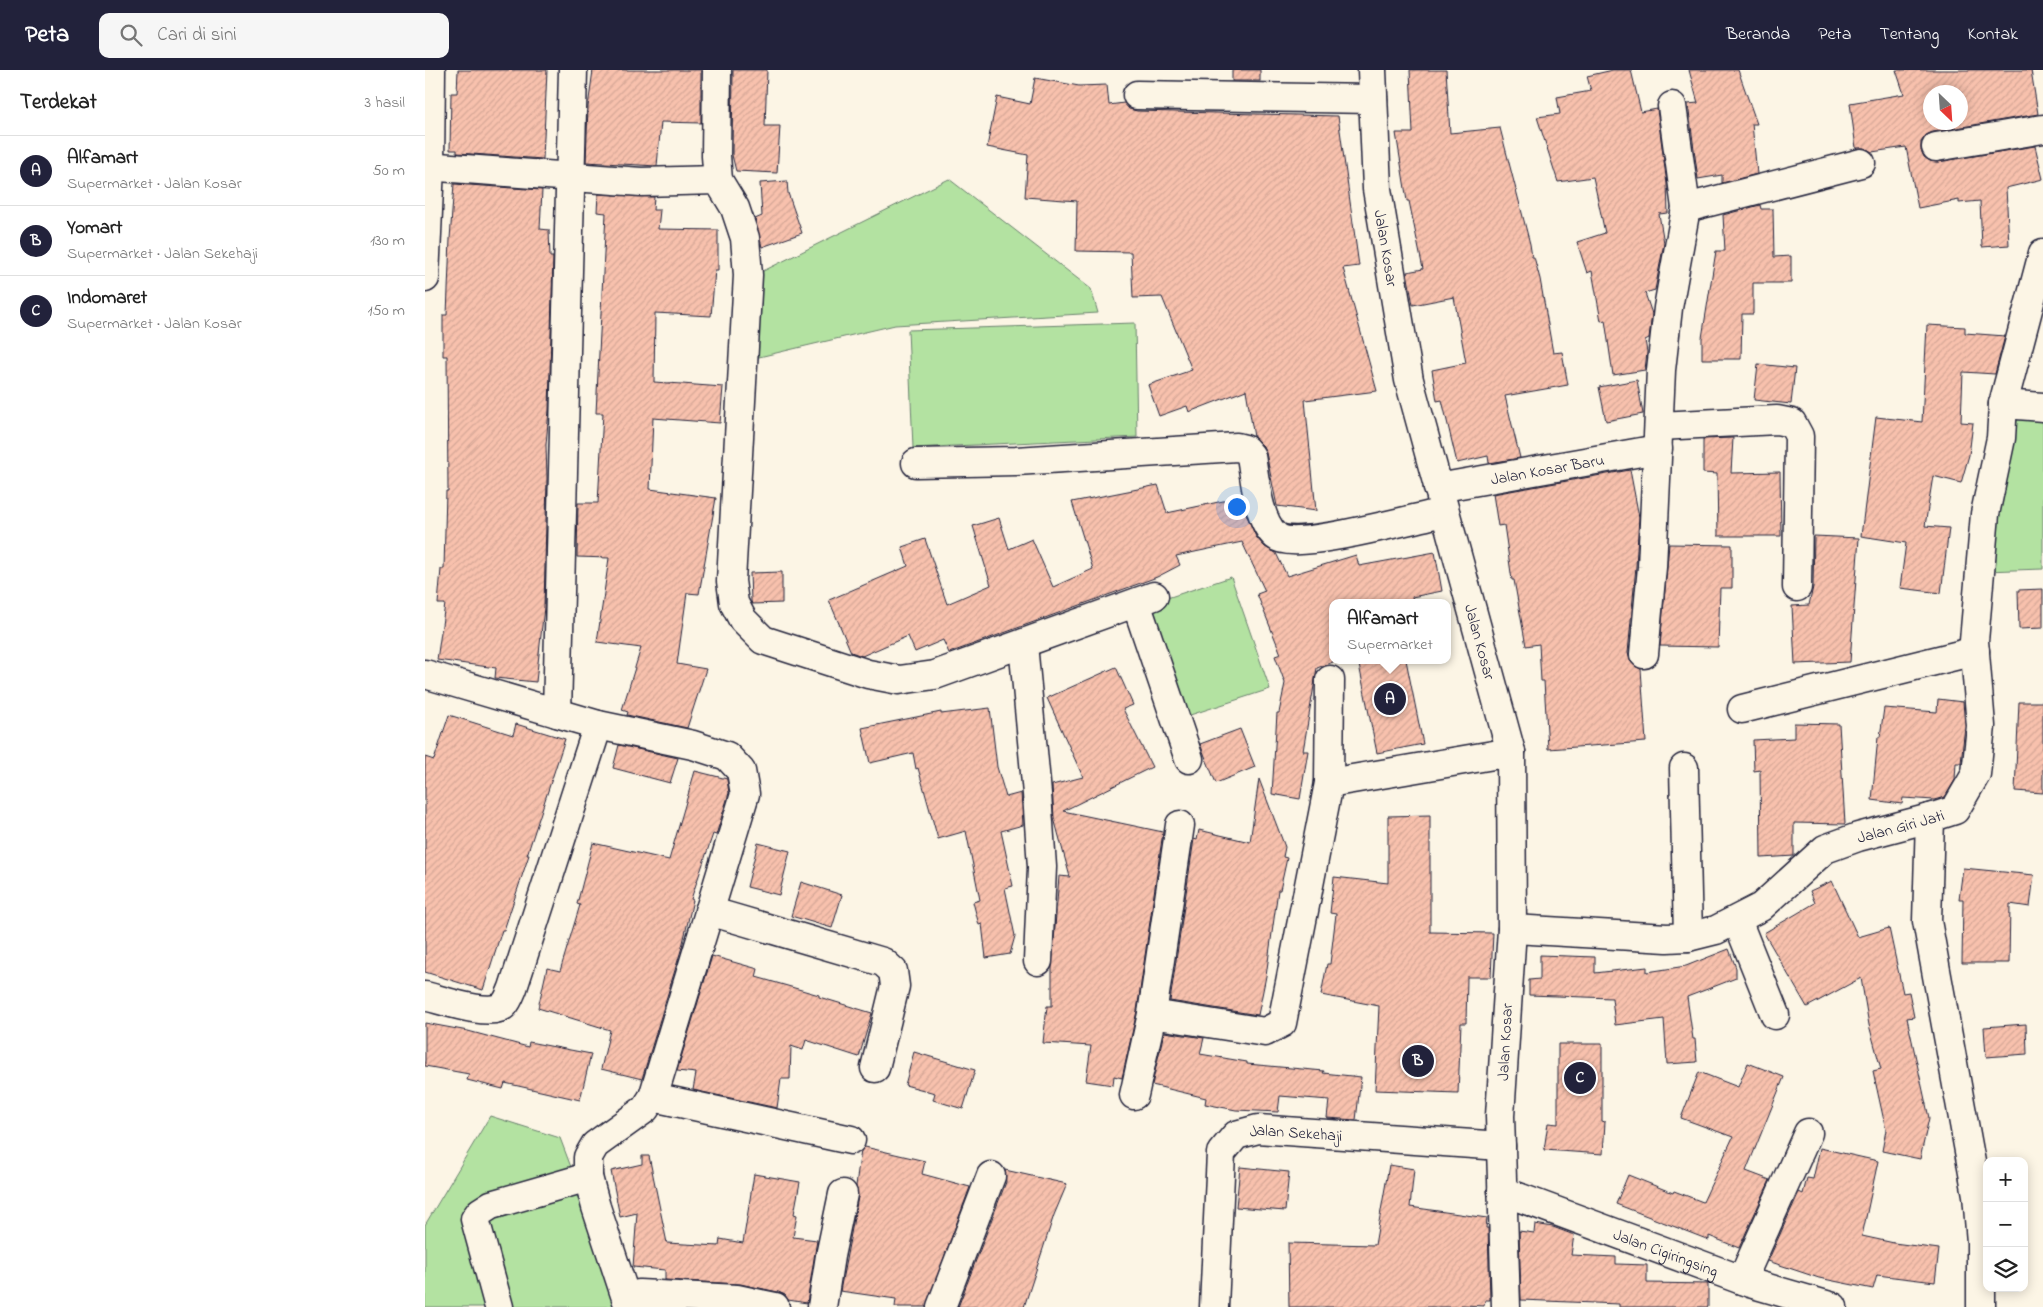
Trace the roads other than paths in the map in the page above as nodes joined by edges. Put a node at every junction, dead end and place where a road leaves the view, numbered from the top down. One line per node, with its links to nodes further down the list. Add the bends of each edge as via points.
1 (431, 70): 11 (street)
2 (573, 70): 12 (street)
3 (717, 70): 13 (street)
4 (1372, 70): 6 (street, Jalan Kosar)
5 (1137, 95): 6 (street)
6 (1373, 99): 21 (street, Jalan Kosar, via 1377,190 1409,380)
7 (1672, 106): 14 (street)
8 (2043, 129): 9 (street)
9 (1936, 147)
10 (1861, 163): 14 (street)
11 (427, 166): 12 (street); 16 (street)
12 (570, 178): 13 (street, via 641,182); 29 (street)
13 (718, 180): 23 (street, via 735,208 745,238 748,276 731,582 735,603 743,620 763,640 868,674 899,680 935,675)
14 (1686, 208): 19 (street, via 1668,308)
15 (2043, 254): 17 (street, Jalan Giri Jati)
16 (425, 278)
17 (2003, 404): 18 (street); 24 (street, Jalan Giri Jati, via 2001,438 1985,514)
18 (2043, 407)
19 (1658, 437): 21 (street, Jalan Kosar Baru); 22 (street, Jalan Kosar Baru, via 1777,420 1792,424 1799,436); 25 (street)
20 (916, 463): 21 (street, Jalan Kosar Baru, via 1016,461 1237,447 1251,456 1264,521 1277,538 1285,540 1340,536)
21 (1442, 500): 31 (street, Jalan Kosar)
22 (1797, 587)
23 (1023, 644): 32 (street, via 1145,599); 41 (street, via 1043,868)
24 (1975, 651): 28 (street); 35 (street, Jalan Giri Jati, via 1981,726 1977,774 1955,810)
25 (1644, 654)
26 (425, 674): 29 (street)
27 (1330, 680): 34 (street)
28 (1743, 709)
29 (557, 713): 30 (street)
30 (598, 725): 37 (street, via 693,745 727,756 741,771 745,794); 42 (street, via 513,988 504,1006 493,1011)
31 (1511, 752): 34 (street); 39 (street, Jalan Kosar)
32 (1189, 759)
33 (1684, 768): 40 (street)
34 (1329, 783): 43 (street, via 1282,1022 1265,1032)
35 (1930, 818): 38 (street, Jalan Giri Jati, via 1825,849 1761,907); 64 (street, via 1927,921 1977,1194)
36 (1180, 825): 43 (street)
37 (709, 911): 45 (street, via 883,962 893,971 895,986); 47 (street)
38 (1737, 920): 40 (street, Jalan Giri Jati, via 1716,930); 44 (street)
39 (1512, 929): 40 (street, Jalan Giri Jati, via 1667,938); 50 (street, Jalan Kosar, via 1500,1116)
40 (1688, 936)
41 (1038, 961)
42 (425, 996)
43 (1151, 1014): 46 (street)
44 (1775, 1015)
45 (875, 1068)
46 (1134, 1095)
47 (653, 1097): 49 (street); 52 (street, via 637,1116 595,1145 588,1157)
48 (1808, 1133): 55 (street)
49 (851, 1140)
50 (1501, 1146): 53 (street, Jalan Kosar); 62 (street, Jalan Sekehaji, via 1258,1129 1236,1135 1221,1153)
51 (991, 1176): 61 (street)
52 (588, 1177): 56 (street, via 596,1208); 58 (street, via 491,1205 475,1219)
53 (1502, 1191): 55 (street, Jalan Cigiringsing); 63 (street, Jalan Kosar)
54 (843, 1194): 60 (street)
55 (1742, 1280): 57 (street, Jalan Cigiringsing)
56 (634, 1301): 59 (street, via 737,1299)
57 (1816, 1305)
58 (499, 1307)
59 (775, 1307)
60 (822, 1307)
61 (941, 1307)
62 (1214, 1307)
63 (1506, 1307)
64 (1981, 1307)

